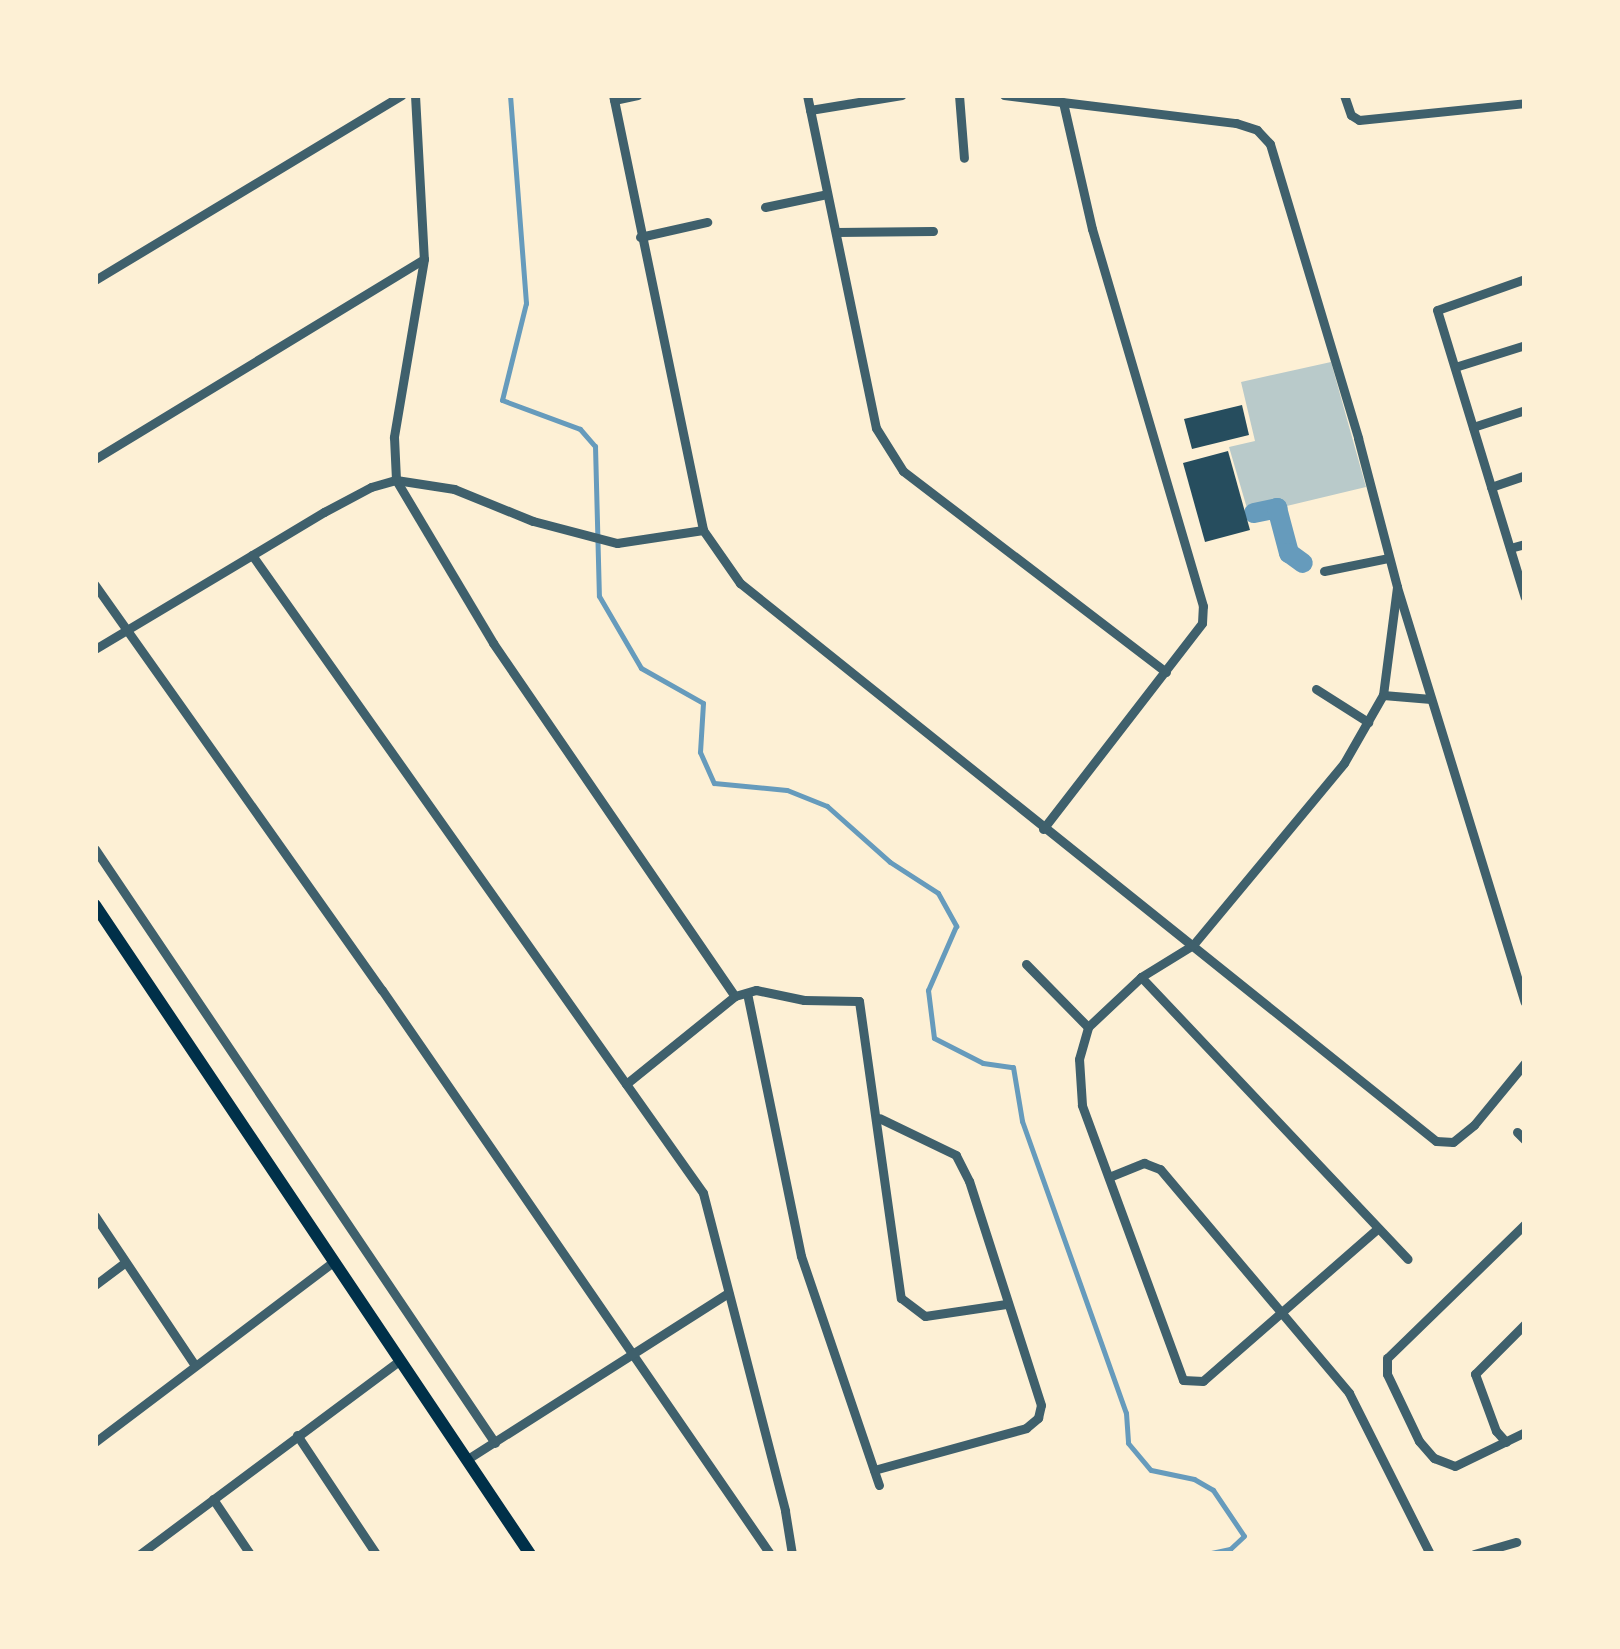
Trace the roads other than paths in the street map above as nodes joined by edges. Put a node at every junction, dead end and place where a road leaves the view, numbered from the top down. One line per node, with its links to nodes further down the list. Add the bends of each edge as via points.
1 (402, 95): 22 (street)
2 (414, 95): 20 (street)
3 (637, 95): 9 (street)
4 (807, 95): 12 (street)
5 (902, 95): 12 (street)
6 (958, 95): 13 (street)
7 (1004, 95): 10 (street)
8 (1344, 95): 11 (street, via 1350,116 1359,120)
9 (613, 98): 19 (street)
10 (1064, 102): 35 (street, via 1236,124 1258,130 1270,144); 42 (street, via 1092,229 1202,606 1202,624)
11 (1525, 103)
12 (810, 110): 14 (street)
13 (964, 158)
14 (827, 194): 15 (street); 17 (street)
15 (765, 207)
16 (707, 222): 19 (street)
17 (836, 232): 18 (street); 42 (street, via 876,428 902,471)
18 (933, 232)
19 (640, 237): 31 (street)
20 (424, 259): 27 (street); 29 (street, via 394,438)
21 (1525, 279): 24 (street, via 1438,310)
22 (95, 280)
23 (1525, 345): 24 (street)
24 (1455, 366): 26 (street)
25 (1525, 410): 26 (street)
26 (1473, 427): 30 (street)
27 (95, 459)
28 (1525, 476): 30 (street)
29 (396, 480): 31 (street, via 454,489 582,537 616,543); 34 (street, via 371,486); 54 (street, via 493,643)
30 (1491, 486): 33 (street)
31 (703, 530): 47 (street, via 740,582)
32 (1525, 544): 33 (street)
33 (1510, 548): 39 (street)
34 (252, 555): 40 (street); 58 (street)
35 (1388, 558): 36 (street); 38 (street)
36 (1324, 571)
37 (95, 586): 40 (street)
38 (1396, 587): 44 (street); 45 (street)
39 (1525, 597)
40 (128, 631): 41 (street); 74 (street)
41 (95, 649)
42 (1166, 672): 47 (street)
43 (1316, 689): 46 (street)
44 (1383, 695): 45 (street); 46 (street)
45 (1431, 699): 55 (street)
46 (1368, 722): 50 (street, via 1344,763)
47 (1043, 829): 50 (street)
48 (95, 849): 81 (street)
49 (95, 904): 68 (main road)
50 (1193, 945): 52 (street); 57 (street, via 1436,1142 1452,1142 1474,1125)
51 (1026, 964): 56 (street)
52 (1141, 977): 56 (street); 65 (street)
53 (747, 992): 54 (street); 59 (street, via 860,1000); 83 (street, via 801,1256)
54 (736, 996): 58 (street)
55 (1525, 1002)
56 (1088, 1027): 62 (street, via 1080,1059 1082,1105)
57 (1525, 1064)
58 (626, 1084): 70 (street, via 704,1192)
59 (879, 1118): 71 (street, via 956,1155); 71 (street, via 901,1298 925,1316)
60 (1516, 1132): 61 (street)
61 (1525, 1140)
62 (1108, 1177): 72 (street, via 1144,1163 1160,1169); 72 (street, via 1184,1380 1204,1381)
63 (95, 1216): 67 (street)
64 (1525, 1224): 80 (street, via 1387,1358 1387,1374 1434,1458 1455,1466)
65 (1378, 1230): 66 (street); 72 (street)
66 (1408, 1259)
67 (124, 1262): 69 (street); 76 (street)
68 (332, 1264): 75 (main road); 76 (street)
69 (95, 1285)
70 (728, 1294): 74 (street); 92 (street)
71 (1006, 1304): 83 (street, via 1041,1405 1038,1418 1026,1428)
72 (1280, 1313): 93 (street, via 1364,1416)
73 (1525, 1324): 80 (street, via 1475,1374)
74 (634, 1354): 81 (street); 91 (street)
75 (398, 1362): 78 (street); 82 (main road)
76 (194, 1364): 79 (street)
77 (1525, 1432): 80 (street)
78 (297, 1436): 85 (street); 89 (street)
79 (95, 1442)
80 (1506, 1442)
81 (495, 1443): 82 (street)
82 (466, 1460): 90 (main road)
83 (874, 1470): 84 (street)
84 (879, 1486)
85 (212, 1498): 87 (street); 88 (street)
86 (1516, 1542): 94 (street)
87 (140, 1554)
88 (250, 1554)
89 (376, 1554)
90 (530, 1554)
91 (770, 1554)
92 (792, 1554)
93 (1430, 1554)
94 (1474, 1554)

